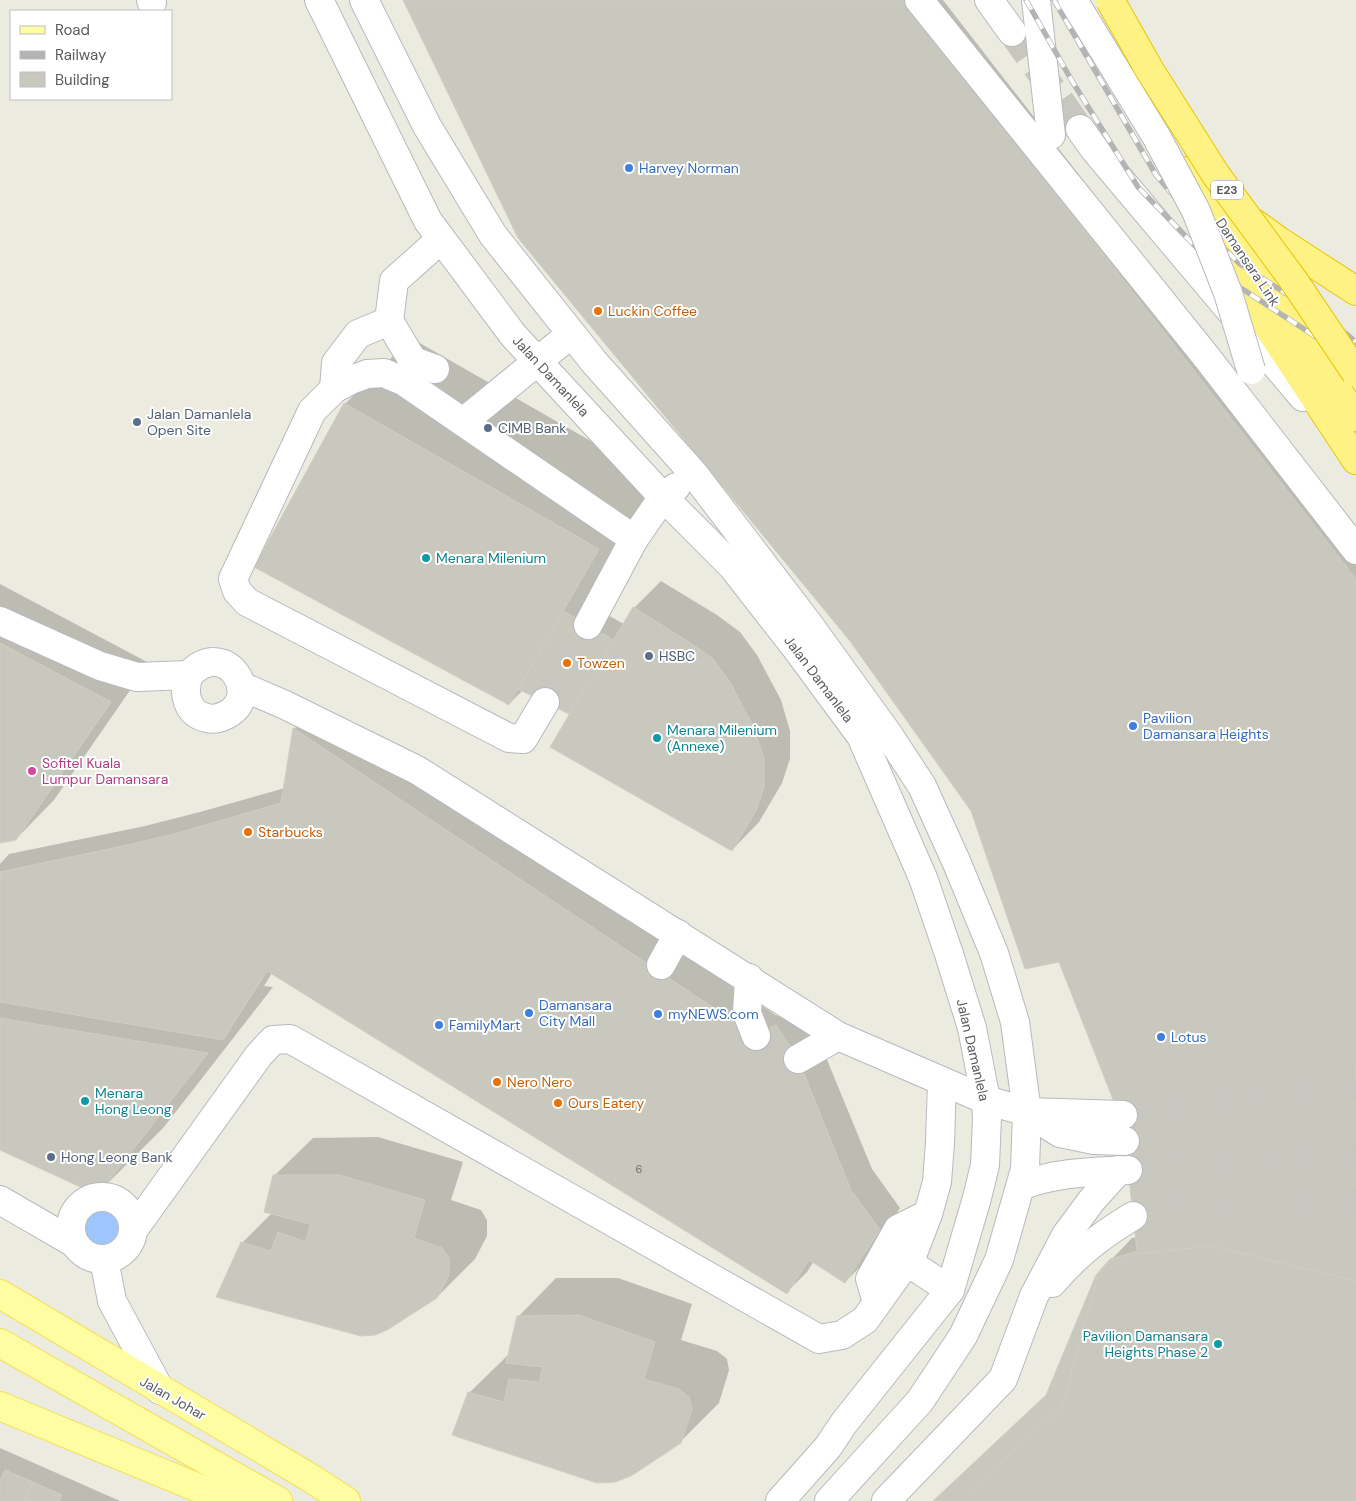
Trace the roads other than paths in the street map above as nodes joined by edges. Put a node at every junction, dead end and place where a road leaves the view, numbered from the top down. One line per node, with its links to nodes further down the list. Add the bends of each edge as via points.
1 (319, 0): 14 (street, Jalan Damanlela, via 428,221)
2 (364, 0): 17 (street, Jalan Damanlela, via 427,126 493,235)
3 (919, 0): 24 (street)
4 (990, 0): 10 (street)
5 (1036, 0): 12 (street)
6 (1061, 0): 25 (highway, via 1149,146)
7 (1073, 0): 24 (street, bridge, via 1156,136 1196,211 1228,292)
8 (1084, 0): 13 (highway, Damansara Link / E23)
9 (1110, 0): 20 (highway, Damansara Link / E23, bridge, via 1148,69 1216,175)
10 (1012, 32)
11 (1080, 129): 25 (street)
12 (1051, 135)
13 (1187, 172): 15 (highway, via 1278,241); 22 (highway, Damansara Link / E23)
14 (441, 239): 16 (street, via 394,281); 18 (street, Jalan Damanlela, via 513,335)
15 (1356, 291)
16 (389, 321): 19 (street, via 413,361); 21 (street, via 358,334 336,363)
17 (571, 334): 18 (street); 26 (street, Jalan Damanlela)
18 (537, 361): 23 (street); 27 (street, Jalan Damanlela)
19 (435, 369)
20 (1356, 373)
21 (334, 389): 23 (street, via 367,374 384,372 403,381); 34 (street, via 312,411 233,579 237,592 246,602 509,738 523,739)
22 (1356, 417)
23 (463, 422): 28 (street)
24 (1266, 433): 29 (street)
25 (1354, 457)
26 (694, 474): 27 (street); 43 (street, Jalan Damanlela, via 807,622 922,786 994,953 1015,1022)
27 (663, 497): 28 (street); 42 (street, Jalan Damanlela, via 732,566 861,736 923,878 972,1028)
28 (634, 539): 31 (street)
29 (1356, 550)
30 (0, 621): 32 (street, via 100,666 137,677)
31 (588, 625)
32 (189, 675): 33 (street, via 205,663 224,664 239,677); 33 (street, via 185,685 188,702 192,710 207,718 215,719 231,712 238,705)
33 (241, 686): 35 (street, via 417,770)
34 (545, 702)
35 (678, 934): 36 (street); 37 (street)
36 (661, 965)
37 (749, 978): 38 (street, via 747,1013); 39 (street)
38 (756, 1036)
39 (838, 1036): 40 (street); 41 (street)
40 (798, 1059)
41 (942, 1081): 42 (street); 48 (street, via 938,1173 928,1214 913,1253 865,1320 842,1334 820,1339 290,1039 273,1040 259,1055)
42 (986, 1100): 43 (street); 52 (street, Jalan Damanlela, via 985,1165)
43 (1027, 1112): 44 (street); 45 (street, Jalan Damanlela, via 1025,1169)
44 (1124, 1128)
45 (1020, 1186): 54 (street, via 1051,1176 1124,1170 1092,1200 1066,1234); 59 (street, Jalan Damanlela, via 999,1260 964,1336 920,1401)
46 (0, 1200): 49 (street)
47 (1133, 1216): 54 (street, via 1105,1233 1071,1261)
48 (134, 1229): 49 (street, via 132,1218 120,1202 110,1197 89,1198 80,1204 70,1223); 50 (street, via 132,1238 121,1253)
49 (74, 1243): 50 (street, via 86,1255)
50 (104, 1259): 56 (street, via 112,1301)
51 (915, 1267): 52 (street)
52 (950, 1290): 58 (street, Jalan Damanlela)
53 (0, 1294): 56 (main road, Jalan Johar)
54 (1026, 1314): 65 (street, via 1003,1379)
55 (0, 1343): 61 (main road)
56 (160, 1390): 62 (main road, Jalan Johar)
57 (0, 1406): 60 (main road)
58 (828, 1447): 59 (street); 63 (street, Jalan Damanlela)
59 (877, 1448): 64 (street, Jalan Damanlela)
60 (236, 1501)
61 (278, 1501)
62 (346, 1501)
63 (780, 1501)
64 (829, 1501)
65 (886, 1501)

